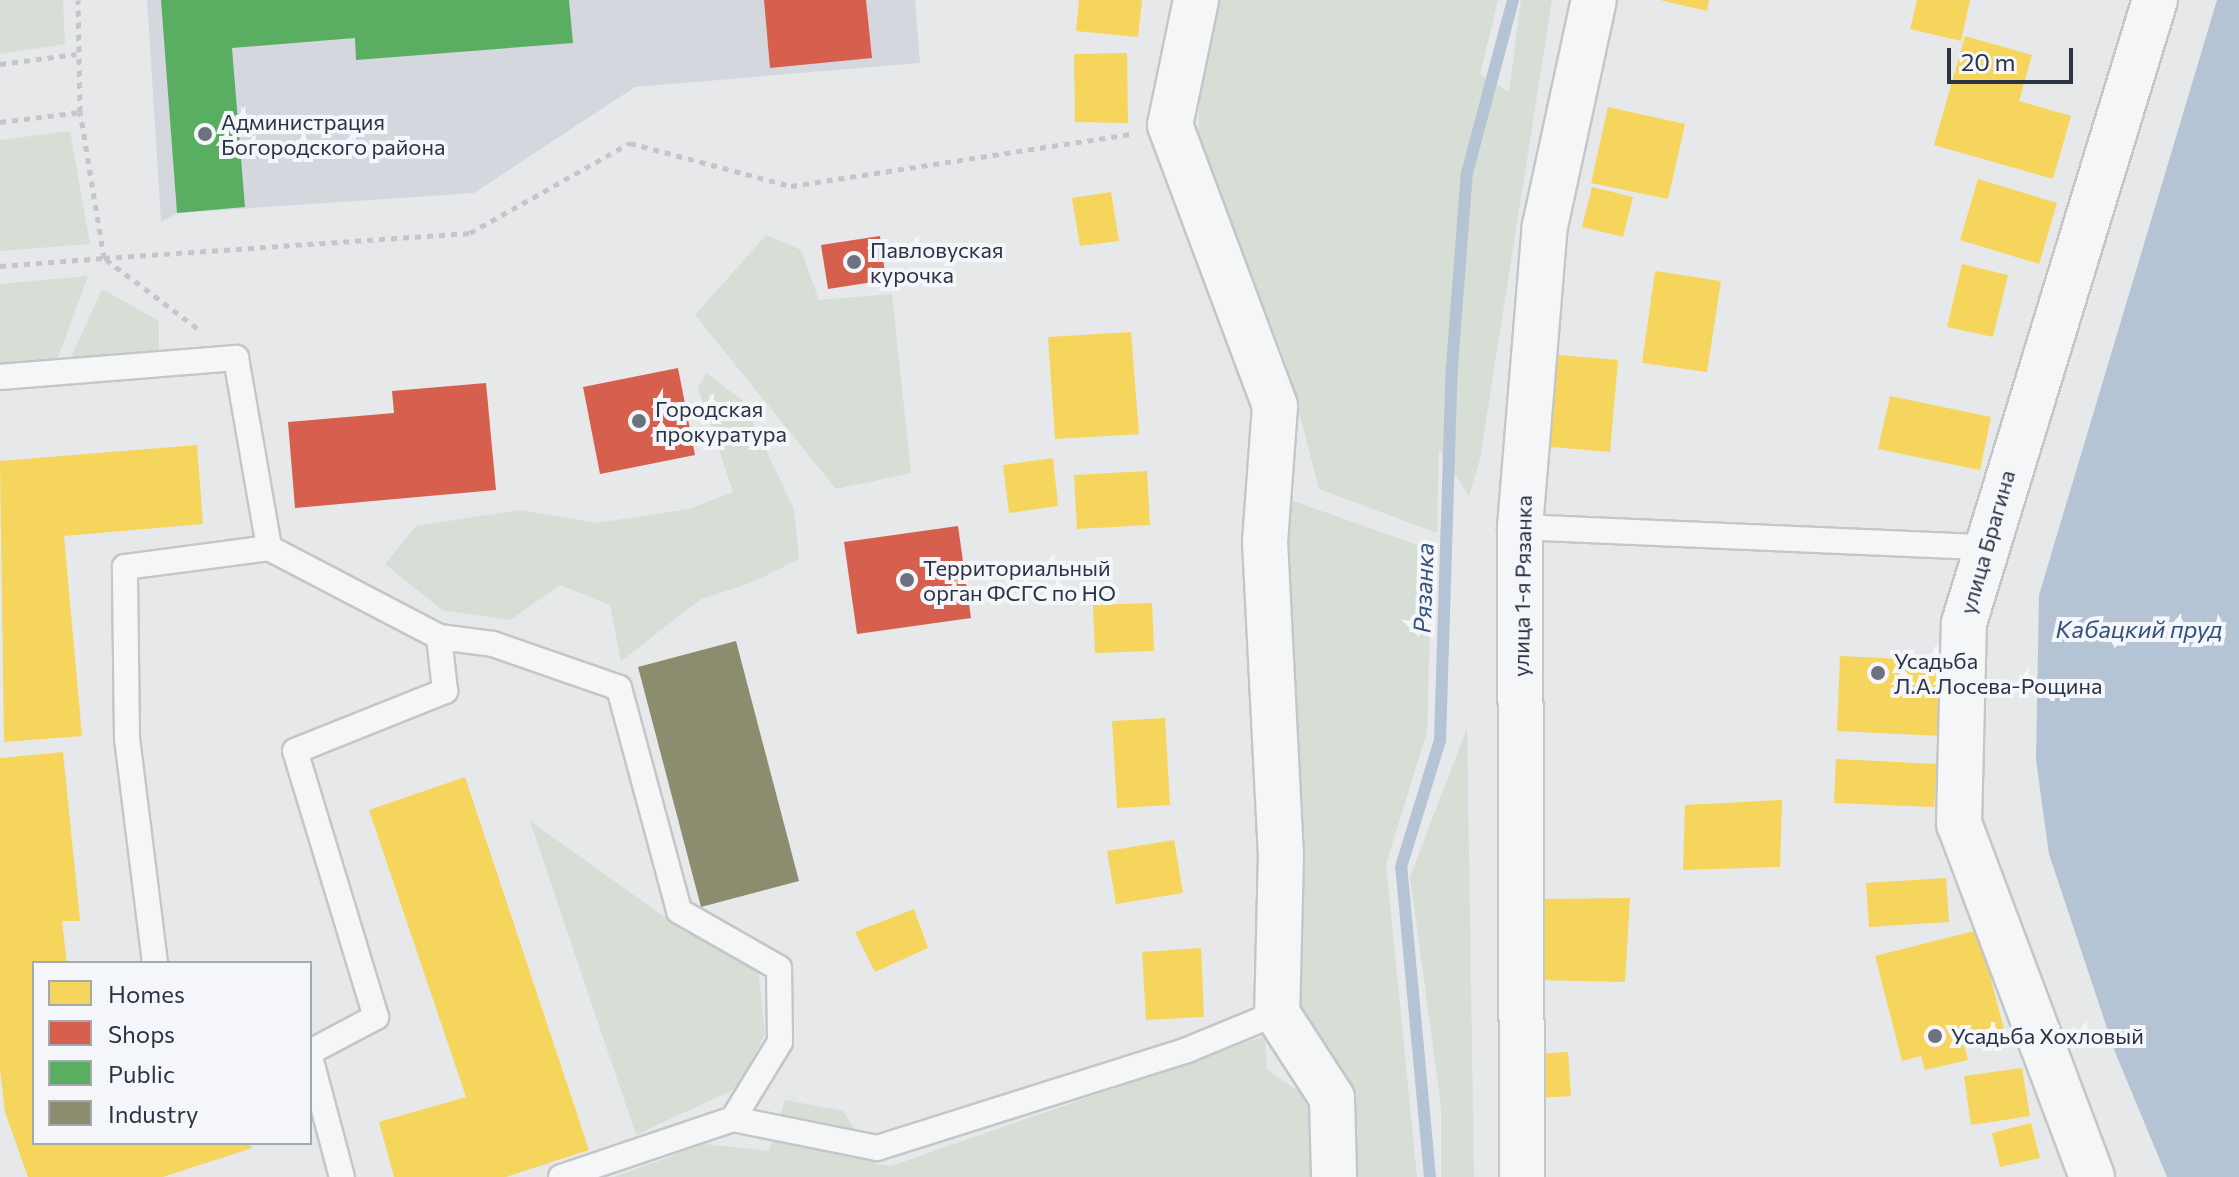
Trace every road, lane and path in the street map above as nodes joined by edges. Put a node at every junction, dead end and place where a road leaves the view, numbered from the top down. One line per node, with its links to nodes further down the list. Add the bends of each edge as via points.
1 (78, 0): 5 (path)
2 (1196, 0): 9 (street)
3 (1594, 0): 14 (street, улица 1-я Рязанка, via 1545,226)
4 (2155, 0): 15 (street, улица Брагина)
5 (76, 54): 6 (path); 7 (path)
6 (0, 64)
7 (80, 112): 8 (path); 10 (path)
8 (0, 122)
9 (1170, 125): 10 (path, via 1087,145 791,186 630,143 470,233); 19 (street, via 1275,406 1265,547 1281,854)
10 (104, 258): 11 (path); 12 (path)
11 (0, 266)
12 (236, 358): 13 (lane); 16 (lane)
13 (0, 377)
14 (1520, 527): 15 (lane); 26 (street, улица 1-я Рязанка)
15 (1984, 547): 27 (street, улица Брагина, via 1964,623 1959,824)
16 (269, 548): 17 (lane); 18 (lane, via 125,567 127,739)
17 (439, 637): 20 (lane, via 445,691 295,751 376,1017); 22 (lane, via 493,644 619,688 679,911 779,968 780,1042)
18 (155, 961)
19 (1277, 1013): 22 (lane, via 1187,1050 877,1148); 25 (street, via 1332,1098)
20 (312, 1054)
21 (312, 1063): 23 (lane)
22 (733, 1119): 24 (lane)
23 (342, 1177)
24 (561, 1177)
25 (1334, 1177)
26 (1522, 1177)
27 (2092, 1177)

